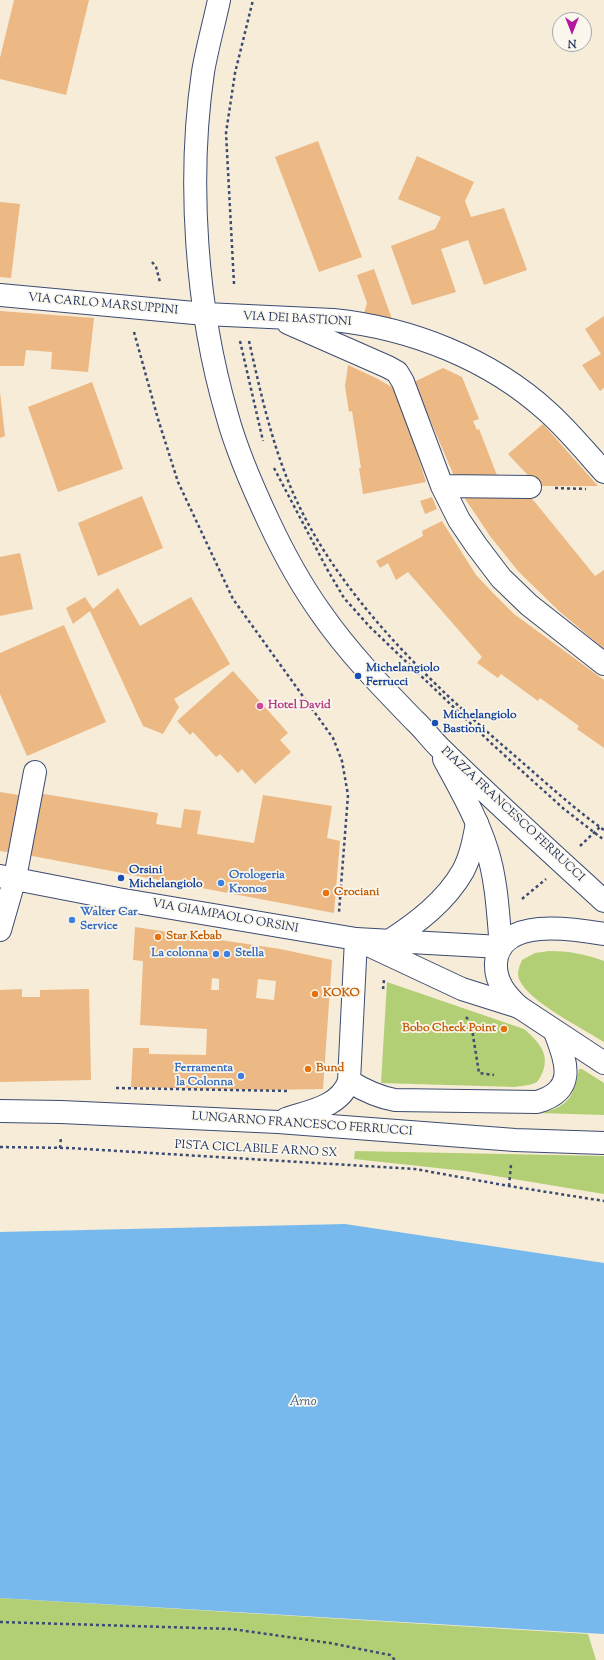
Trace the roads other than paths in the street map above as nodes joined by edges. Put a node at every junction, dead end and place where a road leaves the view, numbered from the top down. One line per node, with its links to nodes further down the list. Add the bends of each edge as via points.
1 (219, 0): 3 (street, via 204,71 197,141 197,220)
2 (0, 295): 3 (street, VIA CARLO MARSUPPINI)
3 (205, 314): 4 (street, VIA DEI BASTIONI); 9 (street, via 215,372 227,416 239,452 276,538 319,612 366,670)
4 (274, 317): 5 (street, VIA DEI BASTIONI, via 350,322 402,333 439,345 498,374 538,403); 6 (street, via 397,372)
5 (604, 472)
6 (442, 486): 7 (street); 8 (street, via 459,520 501,578 529,605)
7 (530, 487)
8 (604, 664)
9 (437, 745): 11 (street, PIAZZA FRANCESCO FERRUCCI); 13 (street, PIAZZA FRANCESCO FERRUCCI)
10 (35, 772): 12 (street)
11 (478, 823): 17 (street, via 467,860 456,881 428,912); 18 (street, PIAZZA FRANCESCO FERRUCCI, via 491,864)
12 (7, 877): 14 (street); 16 (street, VIA GIAMPAOLO ORSINI)
13 (604, 901)
14 (0, 930)
15 (604, 934): 18 (street, via 544,928 515,935)
16 (356, 940): 17 (street); 19 (street, PIAZZA FRANCESCO FERRUCCI, via 462,989); 22 (street)
17 (389, 941): 18 (street)
18 (501, 947): 19 (street, PIAZZA FRANCESCO FERRUCCI, via 496,963 498,979 507,996)
19 (519, 1008): 20 (street, PIAZZA FRANCESCO FERRUCCI)
20 (555, 1032): 21 (street, PIAZZA FRANCESCO FERRUCCI); 22 (street, via 566,1062 564,1081 560,1090 551,1098 537,1102 395,1100 379,1097)
21 (604, 1063)
22 (349, 1081): 24 (street, via 344,1092 335,1100)
23 (0, 1111): 24 (street, LUNGARNO FRANCESCO FERRUCCI)
24 (278, 1122): 25 (street, LUNGARNO FRANCESCO FERRUCCI, via 515,1140)
25 (604, 1143)

